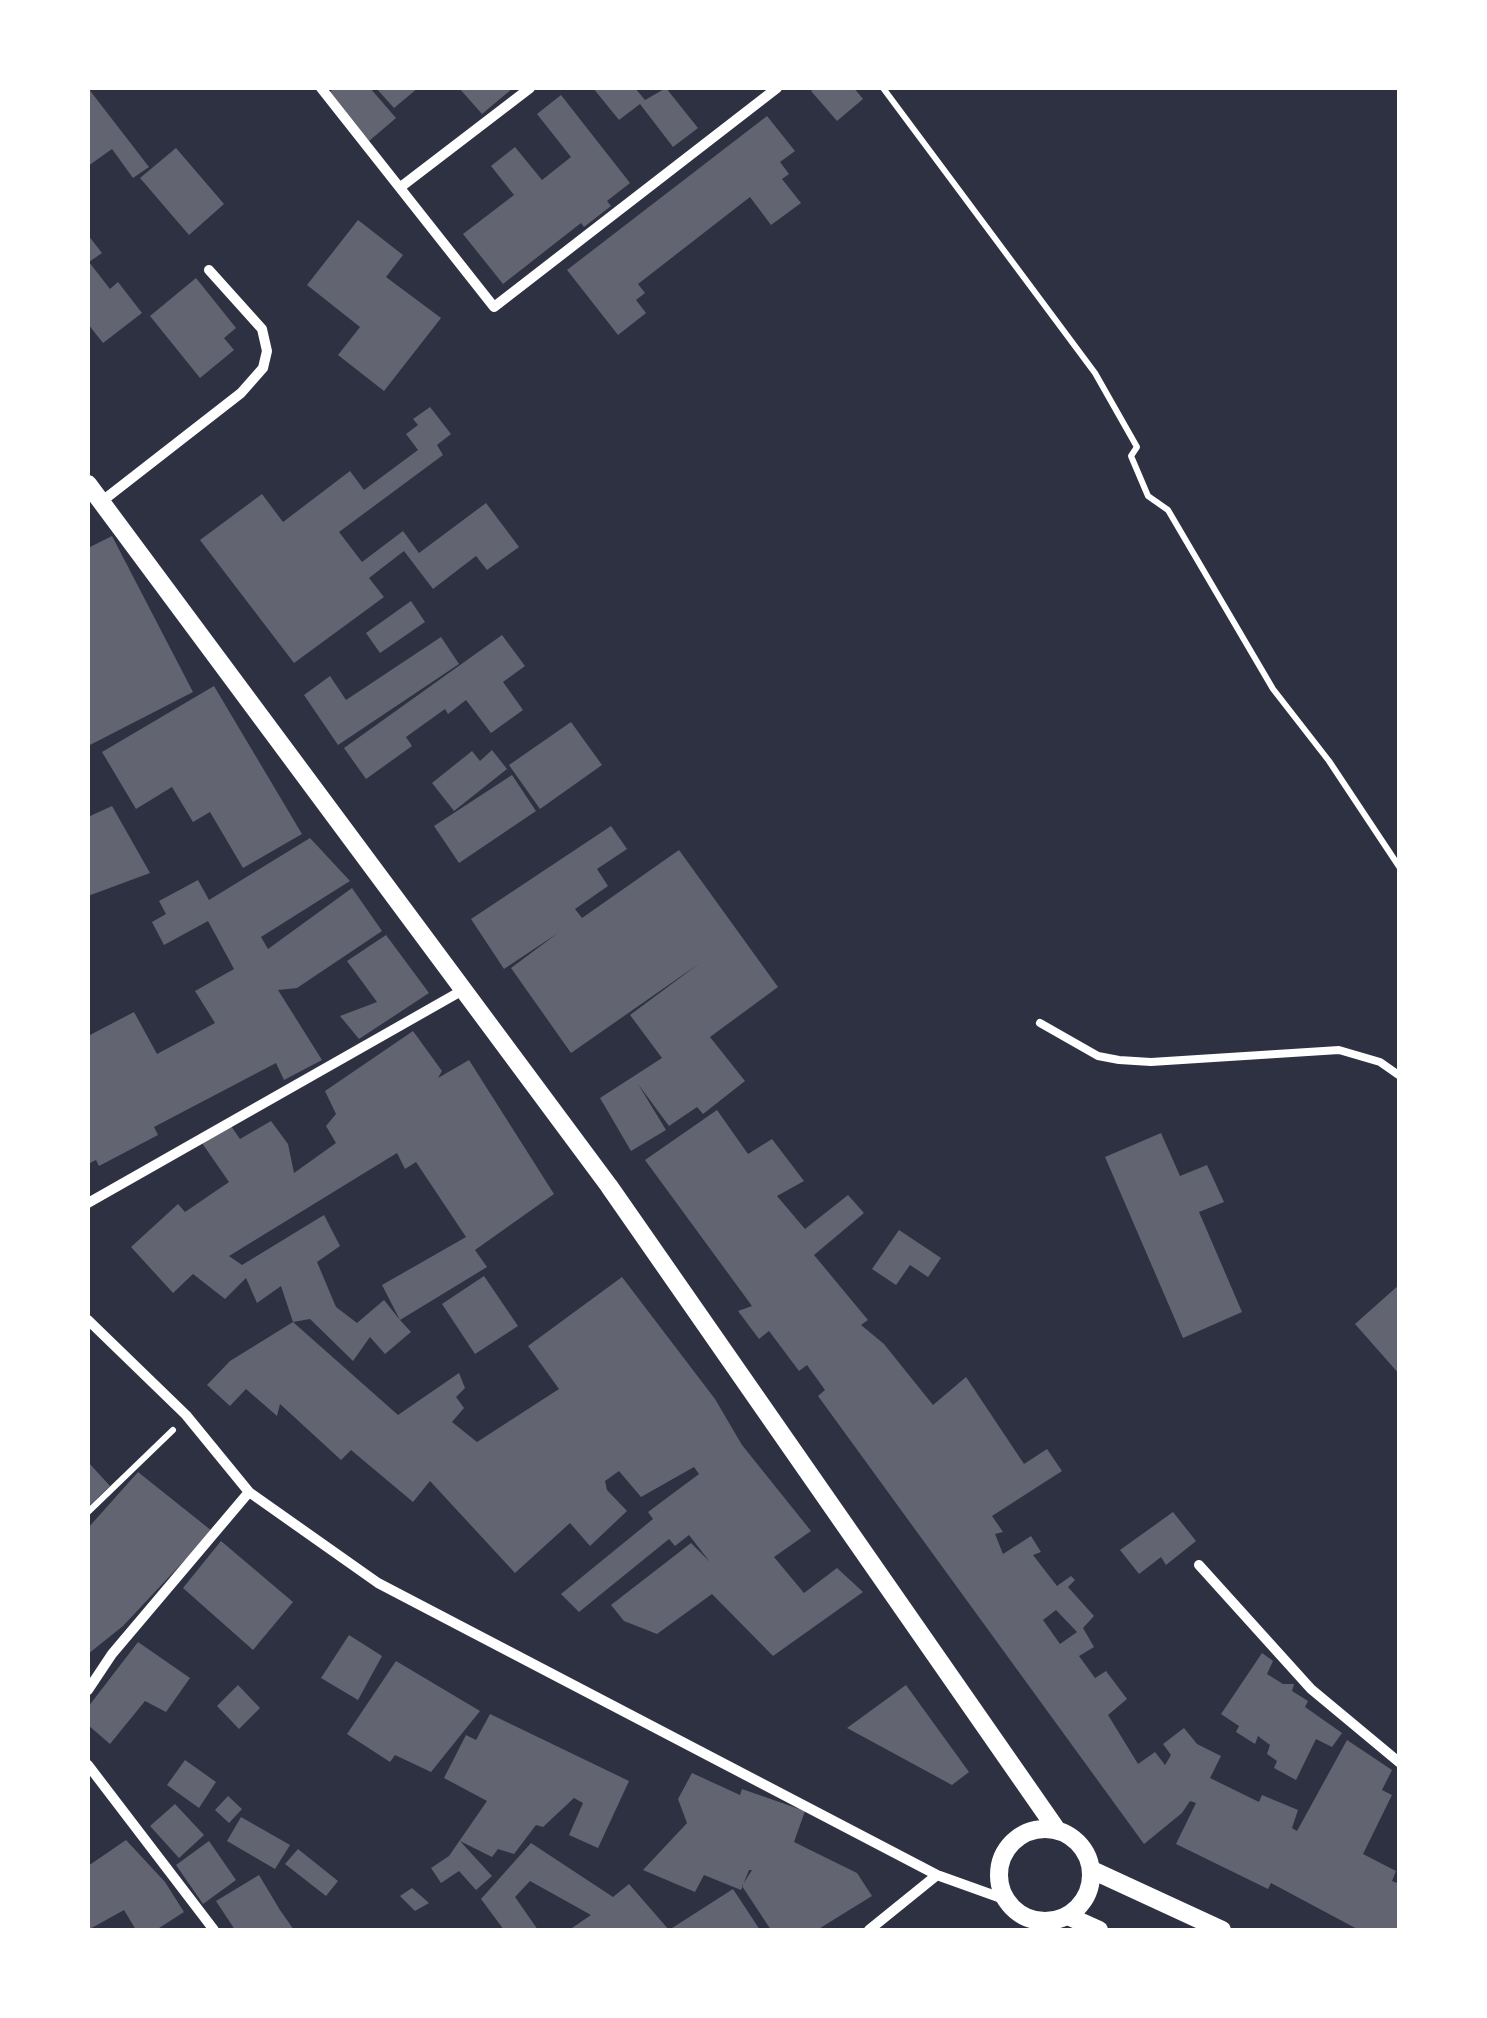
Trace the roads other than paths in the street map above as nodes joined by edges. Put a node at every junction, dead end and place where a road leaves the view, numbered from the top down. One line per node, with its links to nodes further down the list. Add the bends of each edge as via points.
1 (321, 88): 4 (street)
2 (530, 88): 4 (street)
3 (777, 88): 4 (street, via 494,307)
4 (402, 186)
5 (209, 270): 7 (street, via 262,330 263,368 241,393)
6 (88, 484): 7 (street)
7 (101, 502): 8 (street)
8 (463, 990): 11 (street); 18 (street, via 609,1186)
9 (1040, 1023): 10 (lane, via 1098,1056 1119,1060 1338,1050 1380,1062)
10 (1400, 1076)
11 (88, 1202)
12 (88, 1320): 13 (street, via 186,1415)
13 (249, 1492): 15 (street); 20 (street, via 378,1582)
14 (1198, 1565): 16 (street, via 1310,1689)
15 (88, 1690)
16 (1400, 1763)
17 (88, 1765): 23 (street)
18 (1058, 1830): 19 (street, via 1074,1838); 21 (street, via 1039,1828 1008,1846 1000,1862)
19 (1092, 1870): 22 (street, via 1091,1888); 26 (street)
20 (936, 1875): 21 (street); 24 (street)
21 (1004, 1898): 22 (street, via 1032,1920)
22 (1068, 1916): 25 (street)
23 (214, 1930)
24 (869, 1930)
25 (1099, 1930)
26 (1222, 1930)

